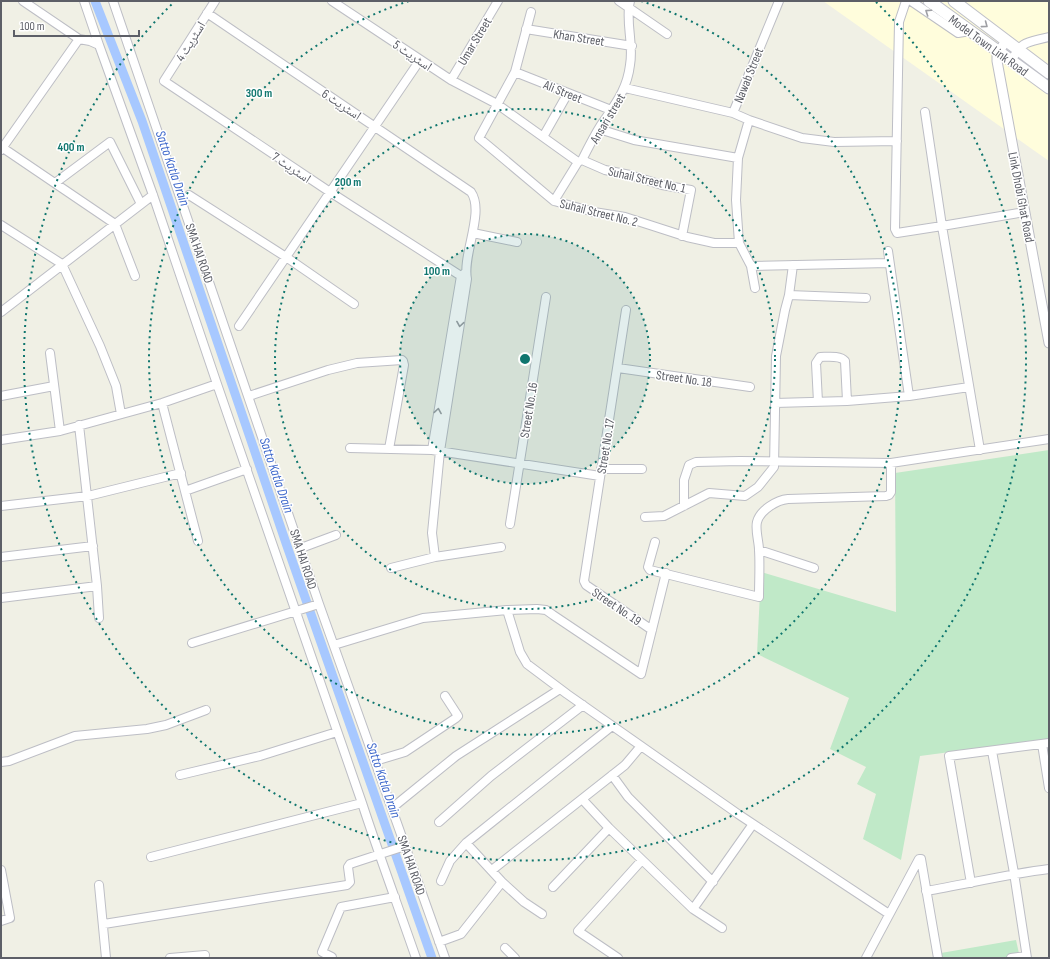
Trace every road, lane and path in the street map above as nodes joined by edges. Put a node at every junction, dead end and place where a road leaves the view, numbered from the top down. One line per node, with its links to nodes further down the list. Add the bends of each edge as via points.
1 (23, 1): 20 (street)
2 (84, 1): 22 (street)
3 (113, 1): 86 (street, SMA HAI ROAD)
4 (215, 1): 15 (street, اسٹریٹ 4)
5 (332, 1): 26 (street, اسٹریٹ 5)
6 (498, 1): 30 (street, Umar Street)
7 (619, 1): 13 (street)
8 (779, 1): 38 (street, Nawab Street)
9 (906, 1): 43 (street, via 899,22)
10 (911, 1): 17 (street, one-way to 10, via 958,33)
11 (929, 1): 17 (main road, Model Town Link Road)
12 (954, 1): 21 (main road, Model Town Link Road, one-way to 21)
13 (629, 4): 18 (street); 23 (street, Ansari street)
14 (530, 12): 16 (street)
15 (207, 13): 31 (street, اسٹریٹ 4); 40 (street, اسٹریٹ 6)
16 (526, 29): 23 (street, Khan Street); 28 (street)
17 (970, 32): 25 (main road, Model Town Link Road)
18 (667, 34)
19 (1049, 38): 24 (street, via 1025,43)
20 (79, 39): 22 (street); 44 (street)
21 (1006, 41): 24 (main road, Model Town Link Road); 25 (street)
22 (99, 45): 49 (street)
23 (632, 46): 32 (street, Ansari street)
24 (1018, 50): 27 (street); 29 (main road, Model Town Link Road)
25 (999, 51): 27 (main road, Model Town Link Road); 53 (street, Link Dhobi Ghat Road, via 997,61)
26 (420, 60): 30 (street, اسٹریٹ 5); 40 (street)
27 (1011, 61): 33 (main road, Model Town Link Road)
28 (515, 72): 34 (street, Ali Street); 35 (street)
29 (1049, 73)
30 (451, 80): 35 (street, اسٹریٹ 5)
31 (164, 81): 48 (street, اسٹریٹ 7)
32 (625, 88): 36 (street, Ansari street); 38 (street, Nawab Street)
33 (1049, 88)
34 (568, 93): 36 (street, Ali Street); 42 (street)
35 (497, 104): 42 (street, Suhail Street No. 1); 51 (street, Suhail Street No. 2, via 479,138)
36 (611, 110): 41 (street, Ansari street)
37 (925, 112): 56 (street)
38 (732, 113): 39 (street)
39 (749, 120): 43 (street, via 802,138 834,142); 45 (street)
40 (374, 126): 48 (street); 57 (street, اسٹریٹ 6, via 471,192 476,203)
41 (599, 129): 45 (street, via 634,140); 46 (street, Ansari street)
42 (543, 137): 46 (street, Suhail Street No. 1)
43 (897, 141): 56 (street, via 895,229 898,233)
44 (2, 149): 47 (street)
45 (738, 158): 60 (street, via 736,200)
46 (580, 161): 51 (street, Ansari street); 58 (street, Suhail Street No. 1, via 662,185 692,190)
47 (55, 183): 52 (street, via 110,142); 54 (street)
48 (330, 192): 62 (street); 67 (street, اسٹریٹ 7)
49 (153, 195): 52 (street); 81 (street)
50 (189, 195): 62 (street)
51 (554, 201): 58 (street, Suhail Street No. 2, via 594,212 625,216)
52 (141, 204): 54 (street)
53 (1025, 212): 56 (street); 78 (street, Link Dhobi Ghat Road)
54 (115, 224): 64 (street); 68 (street)
55 (1, 225): 64 (street)
56 (942, 226): 84 (street)
57 (473, 233): 59 (street); 67 (street)
58 (682, 236): 60 (street, Suhail Street No. 2, via 714,243)
59 (517, 242)
60 (739, 243): 66 (street)
61 (888, 251): 63 (street)
62 (286, 257): 73 (street); 77 (street)
63 (889, 263): 65 (street); 87 (street)
64 (62, 264): 75 (street); 92 (street, via 116,386)
65 (793, 265): 66 (street); 70 (street)
66 (751, 266): 69 (street)
67 (463, 274): 100 (street, via 467,278)
68 (134, 276)
69 (755, 288)
70 (789, 295): 72 (street); 91 (street, via 776,356)
71 (546, 297): 103 (street, Street No. 16)
72 (866, 298)
73 (354, 304)
74 (626, 310): 80 (street, Street No. 17)
75 (1, 312): 76 (street)
76 (1, 319)
77 (239, 326)
78 (1049, 344)
79 (50, 353): 82 (street)
80 (618, 368): 83 (street, Street No. 18); 106 (street, Street No. 17)
81 (216, 384): 90 (street); 104 (street)
82 (54, 386): 85 (street); 94 (street)
83 (750, 387)
84 (969, 387): 87 (street); 99 (street)
85 (1, 396)
86 (249, 396): 98 (street, via 328,370 350,365 402,360 404,365); 119 (street, SMA HAI ROAD)
87 (910, 396): 88 (street)
88 (847, 401): 89 (street); 89 (street, via 845,362 840,358 820,357 816,362)
89 (818, 402): 91 (street)
90 (162, 403): 92 (street); 107 (street)
91 (775, 403): 101 (street)
92 (121, 414): 93 (street)
93 (80, 425): 94 (street); 109 (street)
94 (60, 431): 96 (street)
95 (1049, 439): 99 (street)
96 (1, 440)
97 (350, 448): 98 (street)
98 (389, 449): 100 (street)
99 (980, 450): 102 (street)
100 (436, 451): 103 (street); 122 (street, via 432,533)
101 (775, 461): 102 (street); 111 (street, via 774,467 758,486 745,496 709,493); 111 (street, via 696,462 689,465 684,480)
102 (891, 463): 120 (street, via 889,495 788,499 775,503 757,521)
103 (519, 464): 106 (street); 113 (street, Street No. 16)
104 (246, 469): 108 (street); 131 (street)
105 (642, 469): 106 (street)
106 (600, 472): 126 (street, Street No. 17)
107 (181, 473): 108 (street); 109 (street)
108 (186, 491): 115 (street)
109 (88, 496): 110 (street); 117 (street)
110 (1, 506)
111 (684, 506): 112 (street, via 664,516)
112 (645, 517)
113 (510, 524)
114 (336, 536): 119 (street)
115 (198, 541)
116 (655, 542): 125 (street, via 648,569)
117 (93, 546): 121 (street); 127 (street)
118 (501, 547): 122 (street)
119 (301, 548): 129 (street, SMA HAI ROAD)
120 (760, 550): 124 (street); 125 (street, via 759,597)
121 (1, 557)
122 (435, 557): 123 (street)
123 (391, 568)
124 (814, 568)
125 (666, 573): 133 (street)
126 (584, 581): 133 (street, Street No. 19, via 586,585)
127 (97, 586): 128 (street); 132 (street)
128 (1, 598)
129 (317, 605): 131 (street); 135 (street, SMA HAI ROAD)
130 (507, 610): 133 (street, via 546,610 641,674); 135 (street, via 417,620); 136 (street, via 520,652 527,664)
131 (298, 611): 134 (street); 141 (street)
132 (99, 618)
133 (652, 630)
134 (192, 643)
135 (334, 645): 145 (street, SMA HAI ROAD)
136 (560, 689): 138 (street); 152 (street, via 456,756)
137 (445, 696): 145 (street, via 458,716 456,718 405,752)
138 (583, 705): 140 (street); 153 (street, via 491,776)
139 (206, 710): 146 (street, via 166,725 147,729 75,736)
140 (612, 726): 143 (street); 156 (street)
141 (337, 732): 147 (street, via 260,756); 151 (street)
142 (1046, 744): 144 (street); 149 (street)
143 (641, 746): 148 (street); 154 (street)
144 (992, 751): 164 (street); 168 (street, via 949,756)
145 (375, 761): 152 (street, SMA HAI ROAD)
146 (1, 762)
147 (180, 775)
148 (612, 775): 150 (street); 167 (street, via 628,797)
149 (1049, 788)
150 (582, 798): 155 (street); 163 (street)
151 (362, 803): 158 (street); 159 (street)
152 (392, 808): 157 (street, SMA HAI ROAD)
153 (439, 822)
154 (753, 824): 167 (street); 175 (street)
155 (609, 828): 160 (street); 170 (street)
156 (466, 843): 163 (street); 165 (street, via 450,861)
157 (402, 847): 158 (street); 179 (street, SMA HAI ROAD)
158 (383, 853): 172 (street); 177 (street, via 350,864 350,882 347,885)
159 (151, 857)
160 (642, 860): 173 (street); 189 (street, via 578,931)
161 (1049, 869): 164 (street)
162 (1, 870): 176 (street, via 10,918)
163 (492, 870): 166 (street)
164 (1014, 873): 168 (street); 182 (street)
165 (441, 881)
166 (502, 882): 174 (street); 179 (street, via 461,934)
167 (713, 882): 173 (street)
168 (971, 883): 171 (street)
169 (99, 885): 177 (street)
170 (553, 887)
171 (926, 891): 175 (street, via 919,858); 191 (street)
172 (395, 897): 185 (street, via 341,907 322,952); 186 (street)
173 (693, 909): 178 (street)
174 (542, 914)
175 (889, 914): 190 (street)
176 (1, 921)
177 (104, 924): 183 (street)
178 (722, 928)
179 (439, 942): 187 (street, SMA HAI ROAD)
180 (505, 948): 188 (street)
181 (205, 955): 184 (street)
182 (1027, 957): 192 (street)
183 (106, 958)
184 (170, 958)
185 (332, 958)
186 (416, 958)
187 (445, 958)
188 (515, 958)
189 (618, 958)
190 (866, 958)
191 (938, 958)
192 (1011, 958)

